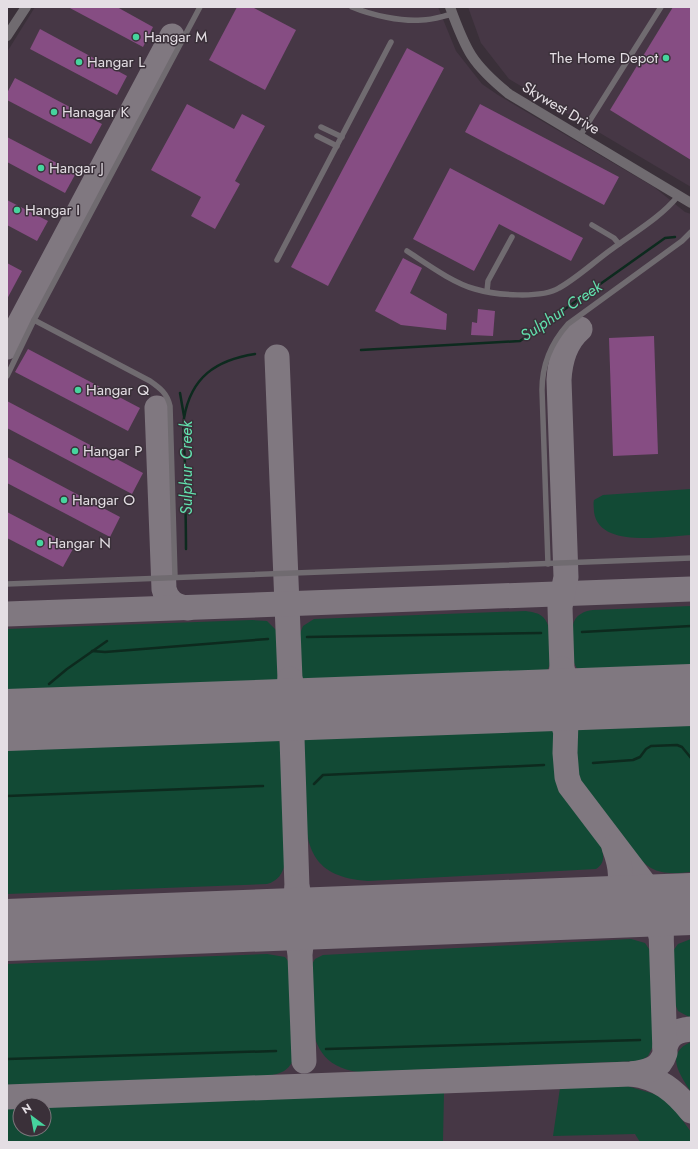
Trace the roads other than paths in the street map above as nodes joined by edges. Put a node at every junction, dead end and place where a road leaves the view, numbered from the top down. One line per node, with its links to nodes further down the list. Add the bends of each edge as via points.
1 (26, 7): 6 (street)
2 (200, 7): 22 (lane)
3 (352, 7): 5 (lane, via 393,18 422,20)
4 (661, 7): 10 (lane)
5 (451, 11): 10 (street, Skywest Drive, via 468,52 484,73 509,94)
6 (7, 36)
7 (391, 42): 11 (lane)
8 (321, 127): 11 (lane)
9 (317, 136): 12 (lane)
10 (580, 136): 13 (street, Skywest Drive)
11 (342, 137): 12 (lane)
12 (337, 146): 20 (lane)
13 (678, 196): 14 (street, Skywest Drive); 18 (lane, via 671,205)
14 (691, 203)
15 (592, 225): 18 (lane, via 614,238)
16 (691, 232): 25 (lane, via 682,242 568,324 549,352 542,377)
17 (512, 237): 21 (lane, via 488,281)
18 (619, 244): 21 (lane, via 559,288 547,293 531,296)
19 (407, 251): 21 (lane, via 476,290)
20 (277, 260)
21 (487, 291)
22 (34, 320): 23 (lane); 26 (lane, via 150,381 168,398)
23 (7, 376)
24 (691, 558): 25 (lane)
25 (548, 564): 26 (lane)
26 (176, 577): 27 (lane)
27 (7, 584)

